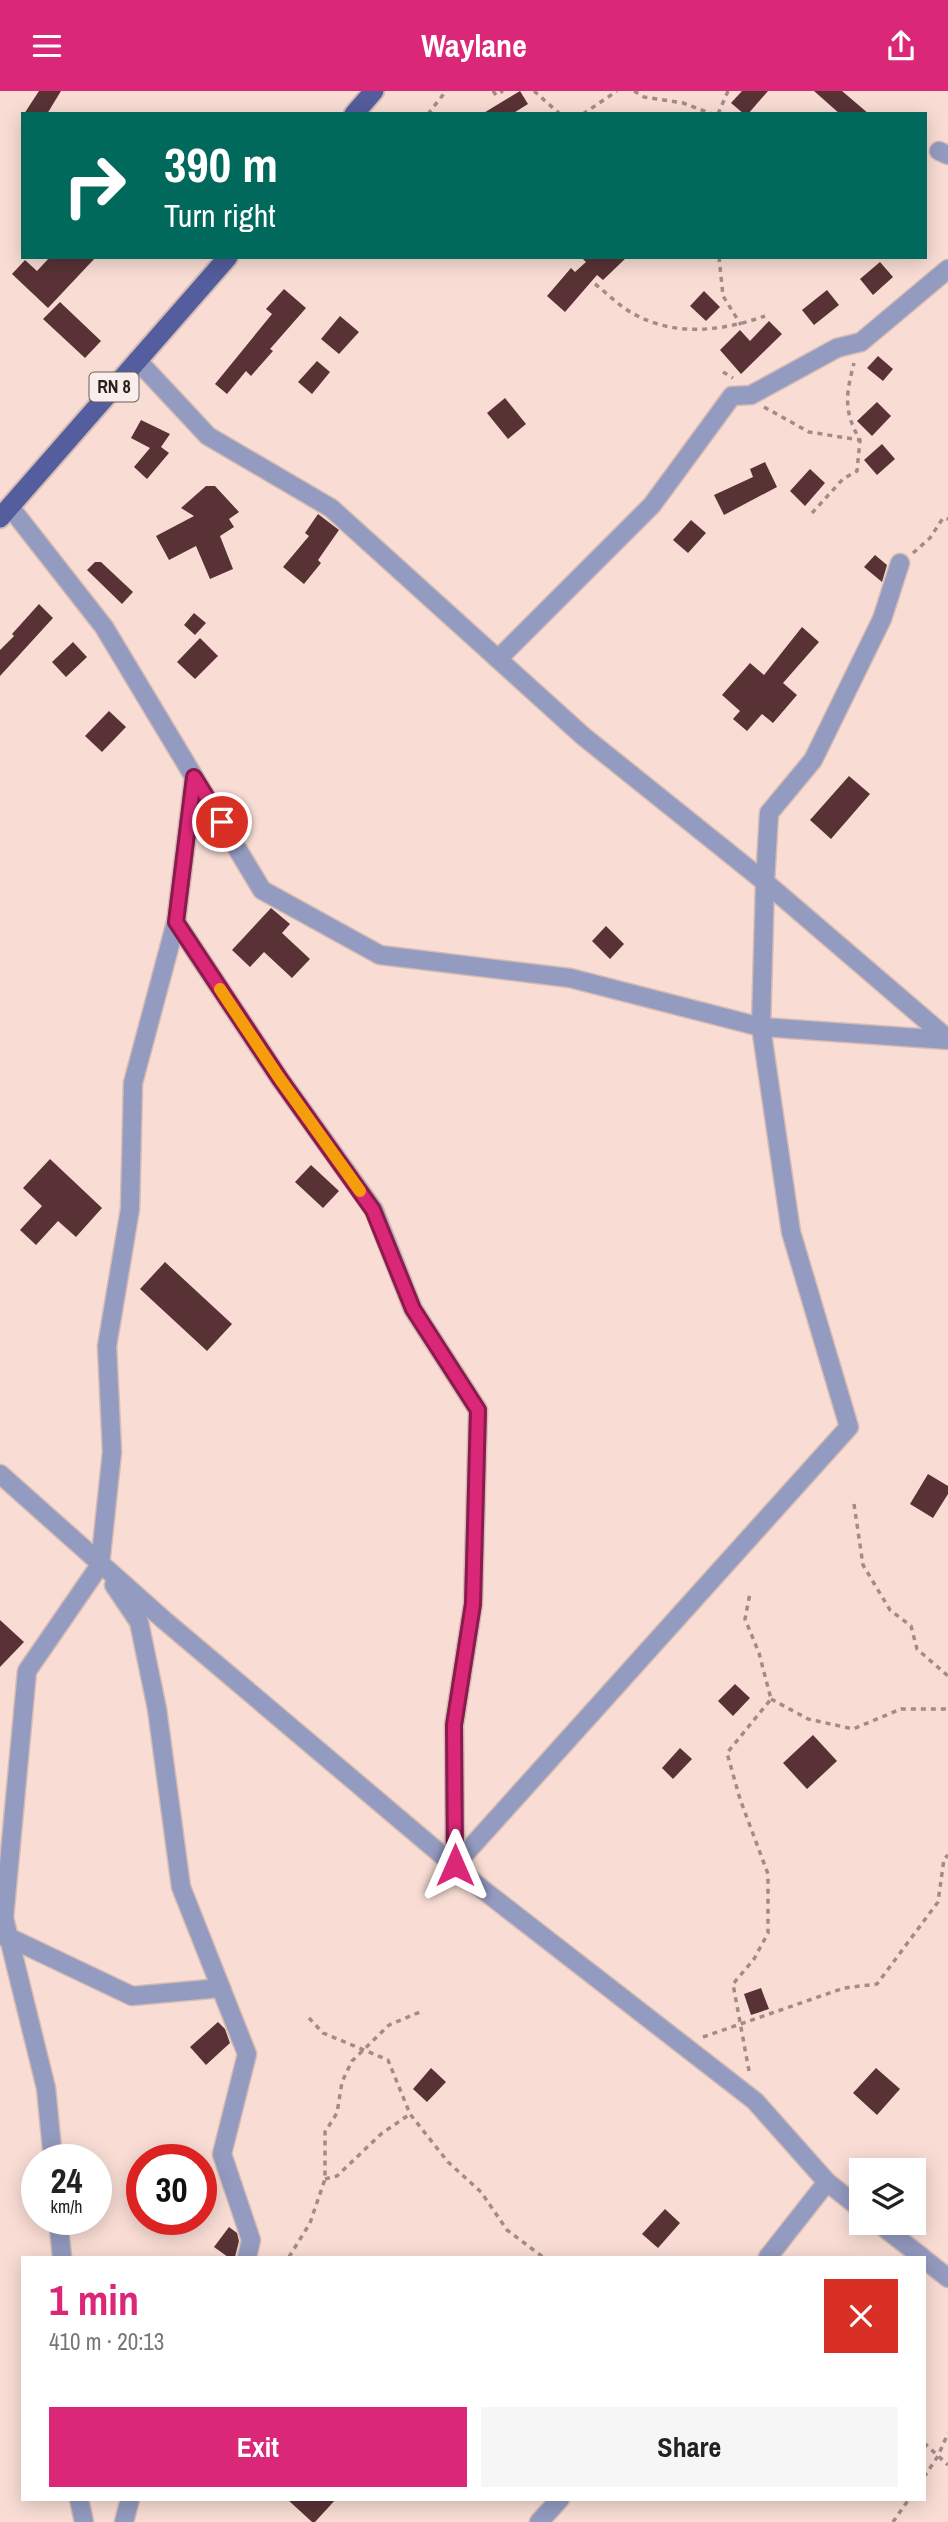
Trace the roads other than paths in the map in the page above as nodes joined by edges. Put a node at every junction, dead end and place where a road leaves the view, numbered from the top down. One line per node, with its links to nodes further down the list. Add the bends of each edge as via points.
1 (374, 91): 2 (main road)
2 (356, 112)
3 (226, 259): 5 (main road, RN 8)
4 (948, 269): 8 (street, via 861,342 836,348 751,395 732,396 652,505)
5 (137, 360): 6 (main road, RN 8); 8 (street, via 208,436 331,508)
6 (5, 512): 9 (street, via 104,628)
7 (900, 563): 10 (street, via 882,619 813,760 769,813)
8 (498, 659): 10 (street, via 583,736)
9 (194, 777): 11 (street); 12 (street, via 262,890 380,955 570,978)
10 (765, 882): 12 (street); 13 (street)
11 (176, 922): 15 (street, via 133,1083 130,1209 107,1346 112,1452); 16 (street, via 373,1210 413,1309 478,1410 473,1604 454,1725)
12 (761, 1027): 13 (street); 16 (street, via 791,1232 849,1427)
13 (948, 1039)
14 (0, 1474): 15 (street)
15 (100, 1565): 16 (street); 17 (street, via 27,1671); 18 (street, via 139,1622 157,1709 181,1887)
16 (455, 1865): 20 (street, via 755,2101)
17 (4, 1936): 18 (street, via 132,1996); 19 (street, via 46,2088)
18 (221, 1989): 25 (street, via 247,2054 222,2154 251,2240)
19 (52, 2144)
20 (827, 2182): 21 (street); 26 (street)
21 (849, 2199)
22 (60, 2235): 24 (street)
23 (893, 2235): 27 (street)
24 (62, 2256)
25 (247, 2256)
26 (769, 2256)
27 (920, 2256)
28 (926, 2260): 29 (street)
29 (948, 2278)
30 (79, 2501): 33 (street)
31 (129, 2501): 34 (street)
32 (558, 2501): 35 (street)
33 (84, 2522)
34 (124, 2522)
35 (540, 2522)

